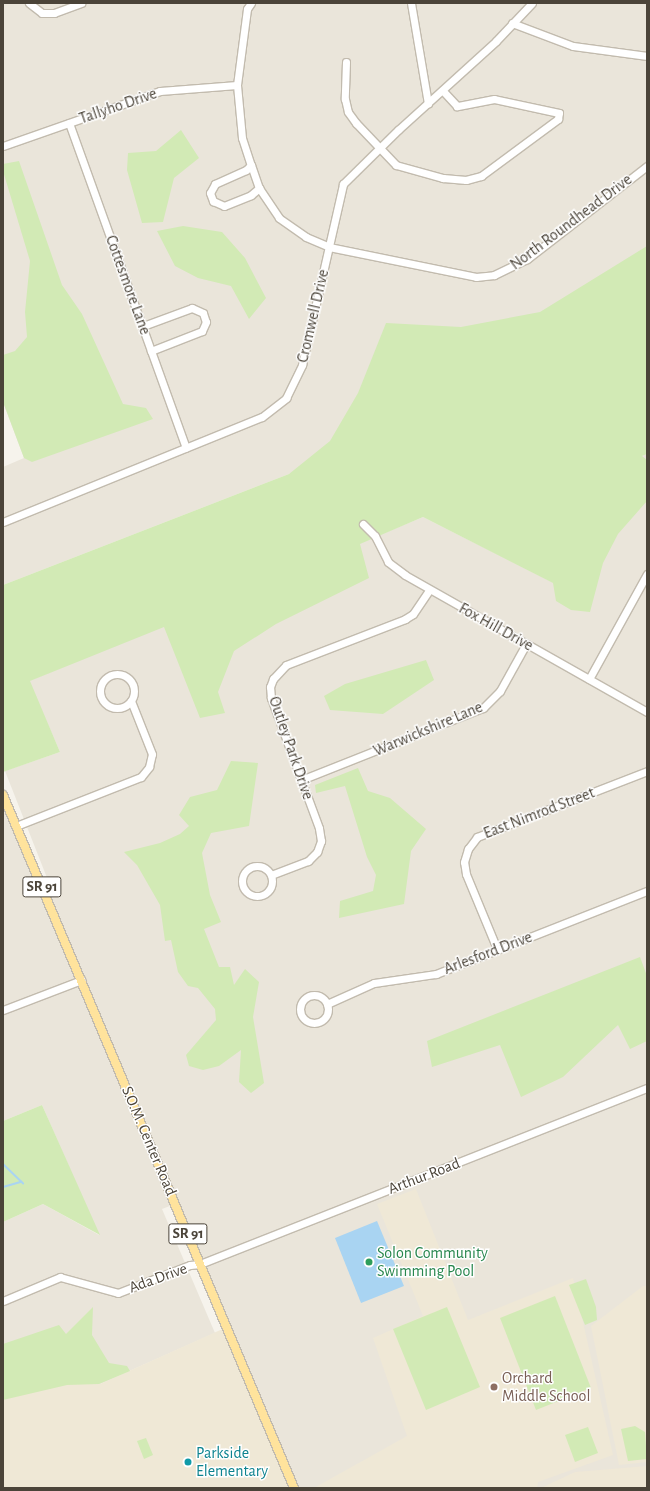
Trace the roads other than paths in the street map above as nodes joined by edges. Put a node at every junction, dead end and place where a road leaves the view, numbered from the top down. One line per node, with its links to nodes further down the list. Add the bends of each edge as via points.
1 (29, 3): 2 (street, via 42,13 54,12)
2 (81, 3)
3 (251, 3): 9 (street, North Roundhead Drive, via 247,9)
4 (411, 3): 11 (street)
5 (532, 3): 6 (street, Cromwell Drive)
6 (512, 23): 7 (street, via 574,46 613,54); 10 (street, Cromwell Drive)
7 (647, 56)
8 (346, 62): 14 (street, via 345,99 348,112)
9 (237, 85): 12 (street, Tallyho Drive, via 160,91); 15 (street, North Roundhead Drive, via 242,138)
10 (443, 91): 11 (street, Cromwell Drive); 14 (street, via 457,106 494,99 559,113 558,119 487,172 466,180 443,178 396,165)
11 (428, 104): 14 (street, Cromwell Drive)
12 (69, 123): 13 (street, Tallyho Drive); 19 (street, Cottesmore Lane)
13 (3, 146)
14 (379, 148): 18 (street, Cromwell Drive, via 344,184)
15 (251, 164): 17 (street, North Roundhead Drive); 17 (street, via 246,170 215,184 210,193 213,201 224,206 251,195)
16 (647, 166): 18 (street, North Roundhead Drive, via 527,259 494,275 476,277)
17 (259, 188): 18 (street, North Roundhead Drive, via 279,218 306,237)
18 (329, 247): 21 (street, Cromwell Drive, via 302,365 286,398 262,417)
19 (143, 326): 20 (street, Cottesmore Lane); 20 (street, via 192,308 203,313 206,322 202,331)
20 (151, 351): 21 (street, Cottesmore Lane)
21 (186, 448): 22 (street, Cromwell Drive)
22 (3, 522)
23 (363, 524): 26 (street, Fox Hill Drive, via 375,536 388,562)
24 (647, 574): 25 (street)
25 (645, 584): 28 (street)
26 (429, 590): 27 (street, Fox Hill Drive); 32 (street, Outley Park Drive, via 413,614 405,619 286,664 278,670 270,687 271,698)
27 (526, 644): 28 (street, Fox Hill Drive); 32 (street, Warwickshire Lane, via 500,691 483,708)
28 (589, 679): 30 (street, Fox Hill Drive)
29 (131, 701): 29 (street, via 134,690 130,679 120,673 104,679 100,695 106,704 122,708); 34 (street, via 152,754 149,766 141,777)
30 (647, 712)
31 (647, 771): 37 (street, East Nimrod Street, via 477,837 468,849 464,862 466,874)
32 (301, 780): 35 (street, Outley Park Drive, via 319,828 321,842 317,852 308,861)
33 (3, 795): 34 (main road, S.O.M. Center Road / SR 91)
34 (16, 826): 38 (main road, S.O.M. Center Road / SR 91)
35 (271, 875): 35 (street, via 272,884 262,894 248,892 243,885 244,875 250,868 260,866)
36 (647, 891): 37 (street, Arlesford Drive)
37 (497, 949): 39 (street, Arlesford Drive, via 427,976 366,986)
38 (81, 980): 40 (street); 42 (main road, S.O.M. Center Road / SR 91)
39 (327, 1004): 39 (street, via 328,1012 321,1022 313,1024 302,1017 301,1003 308,997 317,995)
40 (3, 1010)
41 (647, 1088): 42 (street, Arthur Road)
42 (200, 1264): 43 (street, Ada Drive, via 189,1265 118,1293 60,1277); 44 (main road, S.O.M. Center Road / SR 91)
43 (3, 1301)
44 (294, 1488)

